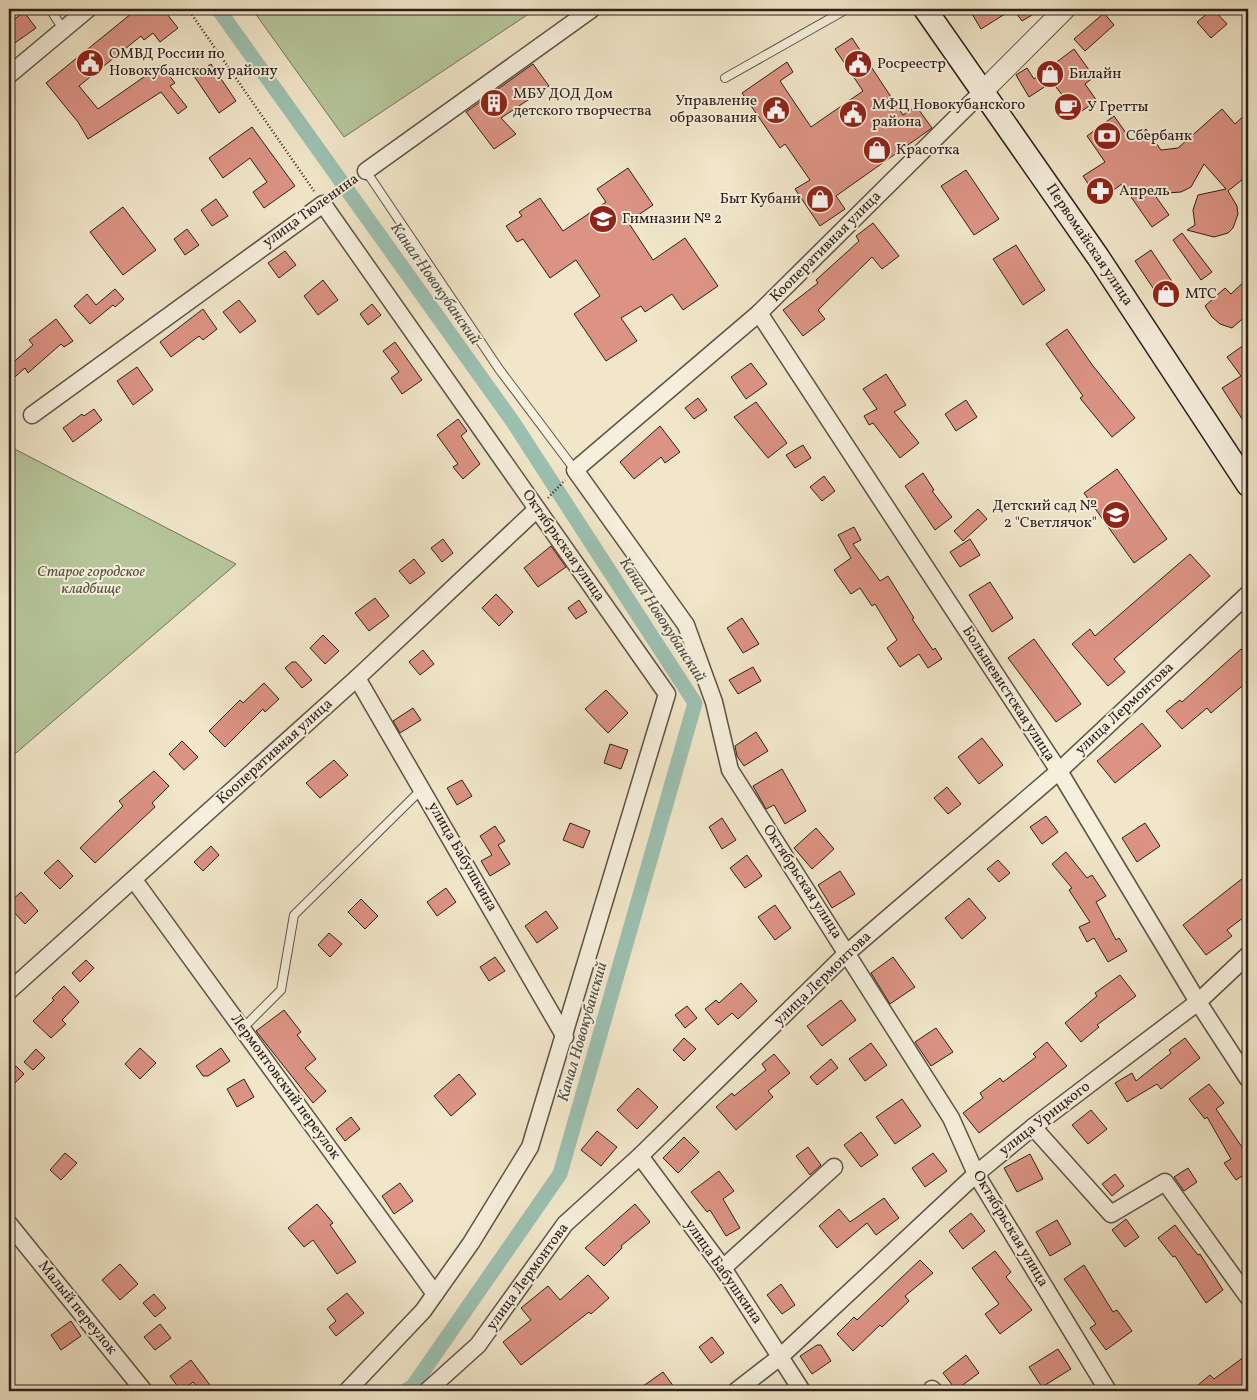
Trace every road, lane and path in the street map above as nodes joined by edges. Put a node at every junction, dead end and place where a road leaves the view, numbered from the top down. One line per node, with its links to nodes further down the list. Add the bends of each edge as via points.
1 (50, 9): 8 (lane)
2 (88, 9): 8 (street)
3 (188, 9): 13 (path)
4 (592, 9): 12 (street, улица Тюленина)
5 (847, 9): 10 (lane)
6 (925, 9): 11 (main road, Первомайская улица)
7 (1065, 9): 11 (street, Кооперативная улица)
8 (63, 29): 9 (street)
9 (9, 74)
10 (725, 78)
11 (984, 90): 14 (street, Кооперативная улица); 17 (main road, Первомайская улица)
12 (366, 172): 13 (path, улица Тюленина); 16 (lane, via 499,369)
13 (323, 204): 15 (street, улица Тюленина); 18 (street, Октябрьская улица)
14 (759, 313): 16 (street, Кооперативная улица); 21 (street, Большевистская улица)
15 (32, 415)
16 (575, 470): 18 (path); 24 (street, Октябрьская улица, via 686,626 714,702 730,770)
17 (1248, 485)
18 (537, 509): 20 (street, Кооперативная улица); 29 (street, Октябрьская улица, via 667,694)
19 (1248, 594): 21 (street, улица Лермонтова)
20 (357, 678): 22 (street, улица Бабушкина); 23 (street, Кооперативная улица)
21 (1058, 772): 24 (street, улица Лермонтова); 27 (street, Большевистская улица)
22 (422, 789): 28 (lane, via 294,915 281,990); 29 (street, улица Бабушкина)
23 (134, 880): 26 (street, Кооперативная улица); 28 (street, Лермонтовский переулок)
24 (847, 953): 32 (street, улица Лермонтова); 34 (street, Октябрьская улица, via 950,1118)
25 (1248, 955): 27 (street, улица Урицкого)
26 (9, 991)
27 (1198, 1002): 30 (street, Большевистская улица); 31 (street, улица Урицкого)
28 (242, 1028): 37 (street, Лермонтовский переулок)
29 (565, 1037): 37 (street, via 530,1147 471,1243)
30 (1248, 1079)
31 (1033, 1127): 34 (street, улица Урицкого); 38 (street, via 1112,1214 1165,1182)
32 (640, 1156): 36 (street, улица Бабушкина); 42 (street, улица Лермонтова, via 565,1224 478,1345)
33 (834, 1167): 36 (street)
34 (976, 1174): 39 (street, улица Урицкого); 45 (street, Октябрьская улица)
35 (9, 1224): 40 (street, Малый переулок)
36 (723, 1268): 39 (street, улица Бабушкина)
37 (435, 1294): 41 (street, via 423,1311)
38 (1248, 1297)
39 (780, 1357): 43 (street, улица Урицкого); 44 (street, улица Бабушкина)
40 (144, 1391)
41 (347, 1391)
42 (427, 1391)
43 (736, 1391)
44 (802, 1391)
45 (1108, 1391)

